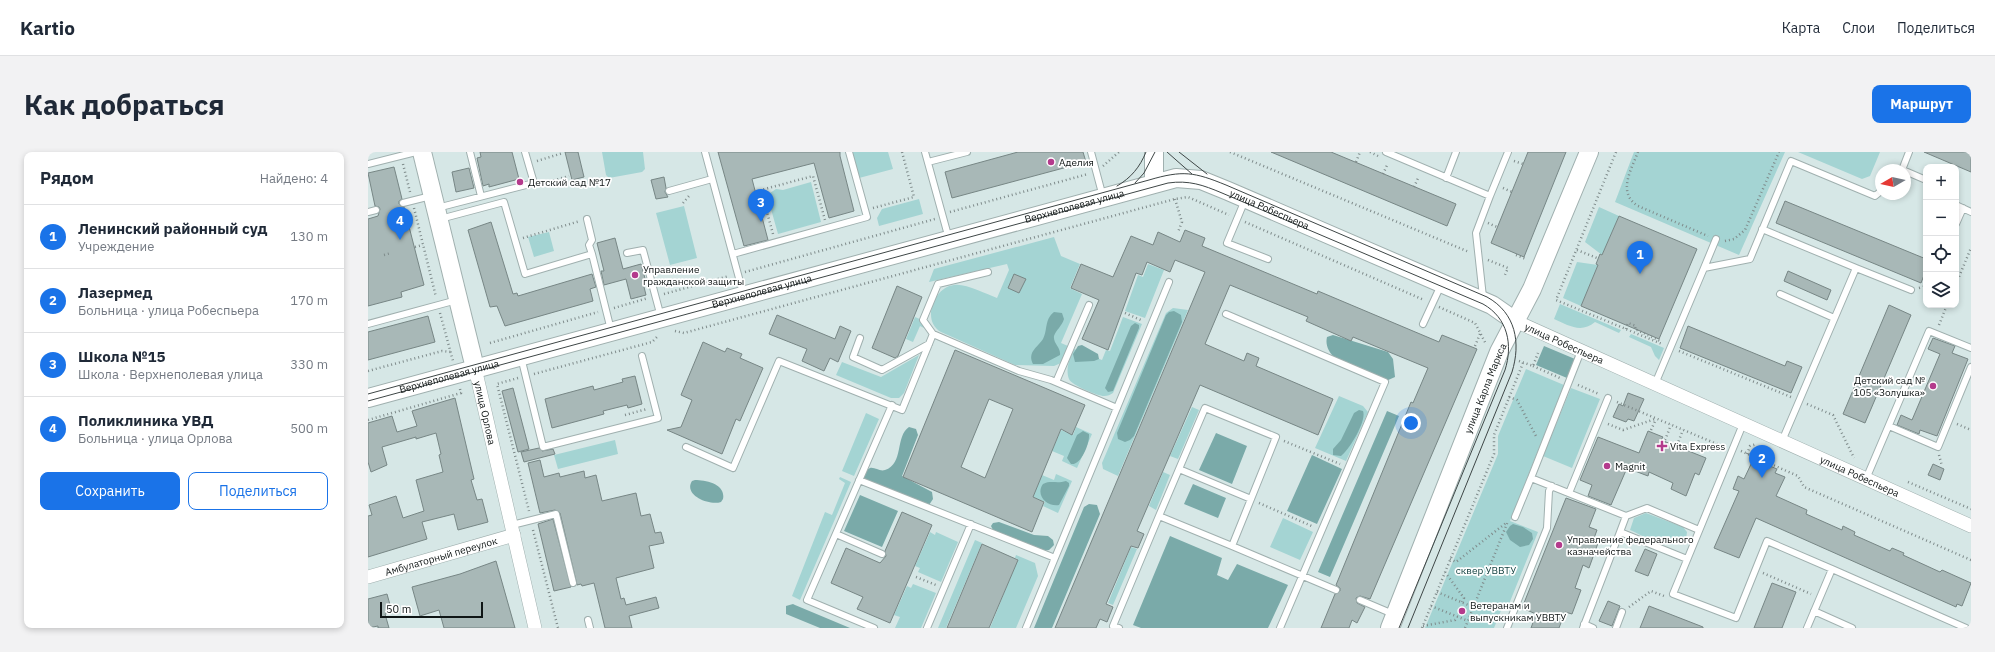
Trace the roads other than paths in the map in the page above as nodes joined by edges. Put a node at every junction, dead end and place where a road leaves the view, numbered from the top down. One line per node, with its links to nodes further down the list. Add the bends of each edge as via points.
1 (416, 152): 17 (lane)
2 (422, 152): 32 (street, улица Орлова)
3 (470, 152): 25 (lane)
4 (525, 152): 25 (lane, via 534,183)
5 (705, 152): 21 (lane)
6 (849, 152): 44 (lane, via 867,217)
7 (925, 152): 16 (lane)
8 (966, 152): 16 (lane)
9 (1091, 152): 28 (lane)
10 (1154, 152): 23 (street)
11 (1386, 152): 20 (lane)
12 (1456, 152): 20 (lane)
13 (1508, 152): 26 (lane)
14 (1589, 152): 59 (street, улица Карла Маркса, via 1532,289)
15 (1909, 152): 18 (lane)
16 (928, 162): 40 (lane)
17 (368, 164)
18 (1904, 164)
19 (1911, 174): 22 (lane)
20 (1446, 178): 26 (lane)
21 (712, 179): 24 (lane); 44 (lane)
22 (1923, 179)
23 (1154, 182): 28 (street, Верхнеполевая улица); 29 (street, улица Робеспьера, via 1189,177)
24 (669, 191)
25 (481, 196): 32 (lane)
26 (1490, 196): 55 (lane, via 1476,233)
27 (1875, 196): 39 (lane, via 1791,161)
28 (1103, 197): 40 (street, Верхнеполевая улица)
29 (1246, 198): 45 (lane, via 1227,243); 50 (street, улица Робеспьера)
30 (403, 203): 32 (lane, via 412,201)
31 (1959, 206): 33 (lane)
32 (436, 208): 43 (lane, via 504,202 525,274); 54 (street, улица Орлова)
33 (1963, 208): 36 (lane); 37 (lane)
34 (376, 210): 35 (lane)
35 (368, 212)
36 (1971, 212)
37 (1959, 217)
38 (587, 219): 43 (lane)
39 (1762, 229): 46 (lane, via 1750,259); 47 (lane)
40 (949, 239): 52 (street, Верхнеполевая улица)
41 (1716, 239): 46 (lane)
42 (627, 253): 62 (lane, via 643,250)
43 (592, 254): 63 (lane)
44 (733, 254): 52 (lane)
45 (1268, 260)
46 (1704, 268): 74 (lane)
47 (1856, 268): 51 (lane); 58 (lane)
48 (988, 272): 64 (lane, via 938,284 923,320)
49 (1169, 282): 78 (lane)
50 (1442, 283): 55 (street, улица Робеспьера); 61 (lane)
51 (1911, 290)
52 (744, 294): 62 (street, Верхнеполевая улица)
53 (1780, 294): 58 (lane)
54 (458, 300): 60 (lane); 72 (street, улица Орлова)
55 (1483, 301): 59 (street, улица Робеспьера)
56 (1089, 305): 73 (lane)
57 (1226, 314): 104 (lane, via 1385,382)
58 (1834, 318): 81 (lane)
59 (1515, 321): 68 (street, улица Робеспьера); 112 (street, улица Карла Маркса, via 1499,352)
60 (368, 324)
61 (1423, 324)
62 (665, 328): 63 (street, Верхнеполевая улица)
63 (612, 331): 69 (street, Верхнеполевая улица)
64 (933, 334): 66 (lane); 73 (lane, via 1019,371)
65 (860, 338): 66 (lane, via 852,357 882,370)
66 (929, 344): 77 (lane, via 902,410)
67 (1971, 348): 80 (lane, via 1929,331)
68 (1581, 351): 74 (street, улица Робеспьера); 84 (lane)
69 (521, 356): 70 (lane, via 543,447 658,418); 72 (street, Верхнеполевая улица)
70 (642, 356)
71 (1971, 367): 80 (lane, via 1938,447)
72 (475, 368): 75 (street, Верхнеполевая улица); 95 (street, улица Орлова)
73 (1056, 382): 78 (lane)
74 (1655, 384): 79 (street, улица Робеспьера)
75 (368, 398)
76 (1608, 398): 88 (lane)
77 (892, 405): 82 (lane, via 779,360 734,468); 86 (lane)
78 (1117, 408): 101 (lane)
79 (1743, 424): 81 (street, улица Робеспьера); 96 (lane)
80 (1889, 426): 85 (lane)
81 (1782, 441): 85 (street, улица Робеспьера)
82 (686, 447)
83 (1179, 469): 89 (lane); 89 (lane, via 1206,408 1276,437); 90 (lane)
84 (1531, 478): 87 (lane); 91 (lane)
85 (1866, 479): 94 (street, улица Робеспьера)
86 (859, 480): 93 (lane); 98 (lane)
87 (1552, 486): 88 (lane); 121 (lane, via 1549,491 1547,528)
88 (1569, 493): 92 (lane)
89 (1251, 499): 99 (lane)
90 (1159, 516): 99 (lane); 114 (lane)
91 (1512, 516)
92 (1626, 516): 96 (lane, via 1647,508); 97 (lane)
93 (971, 524): 101 (lane); 118 (lane)
94 (1971, 526)
95 (513, 530): 105 (street, Амбулаторный переулок); 106 (lane, via 531,520 556,514); 115 (street, улица Орлова)
96 (1699, 530): 102 (lane)
97 (1620, 532): 102 (lane); 113 (lane)
98 (836, 534): 100 (lane); 117 (lane, via 807,600)
99 (1232, 546): 104 (lane)
100 (882, 554)
101 (1055, 558): 119 (lane)
102 (1687, 559): 103 (lane, via 1673,594 1736,618 1767,541)
103 (1832, 569): 110 (lane); 126 (lane)
104 (1302, 576): 107 (lane); 120 (lane)
105 (368, 577)
106 (573, 583)
107 (1336, 590)
108 (1360, 600): 112 (lane)
109 (1622, 612): 123 (lane)
110 (1814, 612): 124 (lane); 125 (lane)
111 (588, 620): 116 (lane)
112 (1392, 621)
113 (1583, 626): 122 (lane)
114 (1114, 627)
115 (536, 628)
116 (590, 628)
117 (874, 628)
118 (927, 628)
119 (1026, 628)
120 (1280, 628)
121 (1507, 628)
122 (1593, 628)
123 (1616, 628)
124 (1807, 628)
125 (1852, 628)
126 (1966, 628)

